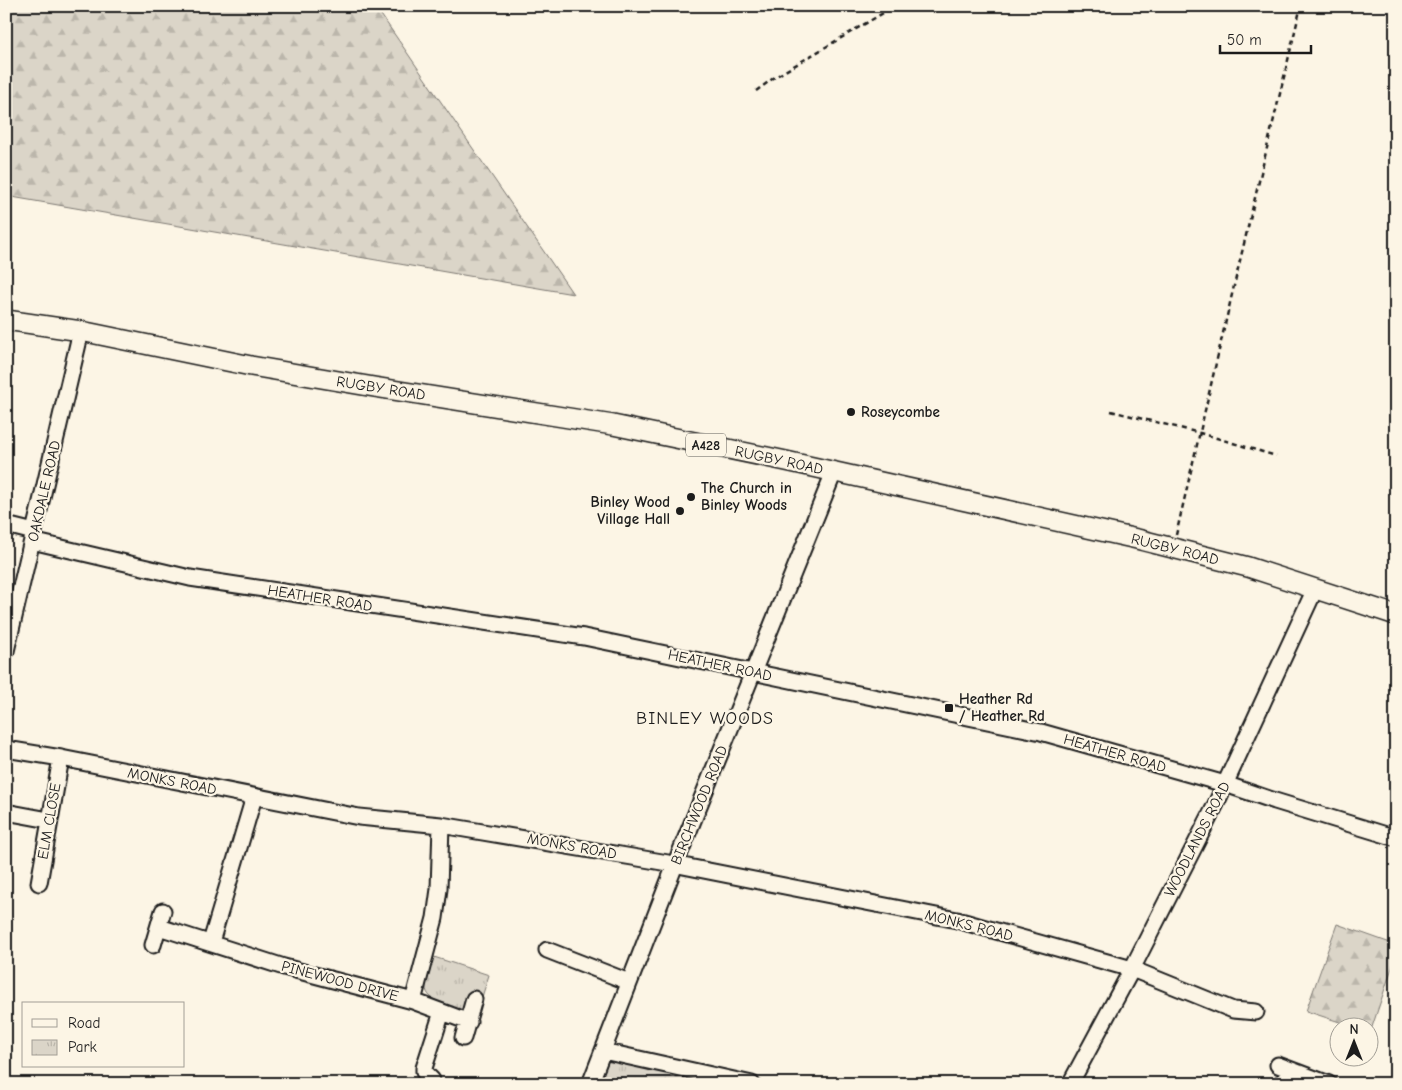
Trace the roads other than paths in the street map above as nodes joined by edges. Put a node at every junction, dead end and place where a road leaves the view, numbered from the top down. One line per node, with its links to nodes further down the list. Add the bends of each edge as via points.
1 (6, 320): 2 (main road, RUGBY ROAD / A428)
2 (81, 332): 3 (main road, RUGBY ROAD / A428, via 251,366 613,425); 5 (street, OAKDALE ROAD)
3 (834, 472): 6 (main road, RUGBY ROAD / A428, via 1137,539 1248,567); 10 (street, BIRCHWOOD ROAD)
4 (6, 525): 5 (street, HEATHER ROAD)
5 (34, 537): 7 (street, OAKDALE ROAD); 10 (street, HEATHER ROAD, via 190,578 584,637)
6 (1315, 590): 8 (main road, RUGBY ROAD / A428); 13 (street, WOODLANDS ROAD)
7 (13, 593): 9 (street, OAKDALE ROAD)
8 (1396, 615)
9 (6, 651)
10 (754, 671): 13 (street, HEATHER ROAD, via 1041,732); 19 (street, BIRCHWOOD ROAD)
11 (6, 749): 12 (street, MONKS ROAD)
12 (61, 758): 14 (street, MONKS ROAD); 16 (street, ELM CLOSE)
13 (1225, 784): 18 (street, HEATHER ROAD); 26 (street, WOODLANDS ROAD)
14 (254, 797): 17 (street, MONKS ROAD, via 359,817); 23 (street)
15 (6, 812): 16 (street)
16 (49, 820): 20 (street, ELM CLOSE)
17 (441, 825): 19 (street, MONKS ROAD); 29 (street, via 435,918)
18 (1396, 838)
19 (675, 865): 26 (street, MONKS ROAD, via 957,920); 27 (street, BIRCHWOOD ROAD)
20 (39, 883)
21 (163, 911): 22 (street)
22 (159, 927): 23 (street, PINEWOOD DRIVE); 24 (street)
23 (211, 942): 29 (street, PINEWOOD DRIVE, via 284,967)
24 (154, 945)
25 (547, 950): 27 (street)
26 (1132, 969): 31 (street, MONKS ROAD, via 1233,1010); 40 (street, WOODLANDS ROAD)
27 (630, 982): 34 (street, BIRCHWOOD ROAD)
28 (474, 999): 32 (street)
29 (413, 1001): 30 (street, PINEWOOD DRIVE)
30 (442, 1012): 32 (street, PINEWOOD DRIVE); 37 (street, via 424,1068)
31 (1256, 1012)
32 (469, 1022): 33 (street)
33 (463, 1038)
34 (602, 1052): 38 (street, BIRCHWOOD ROAD); 39 (street)
35 (1278, 1065): 36 (street)
36 (1294, 1071): 41 (street); 42 (street)
37 (432, 1080)
38 (590, 1084)
39 (752, 1084)
40 (1070, 1084)
41 (1280, 1084)
42 (1329, 1084)

